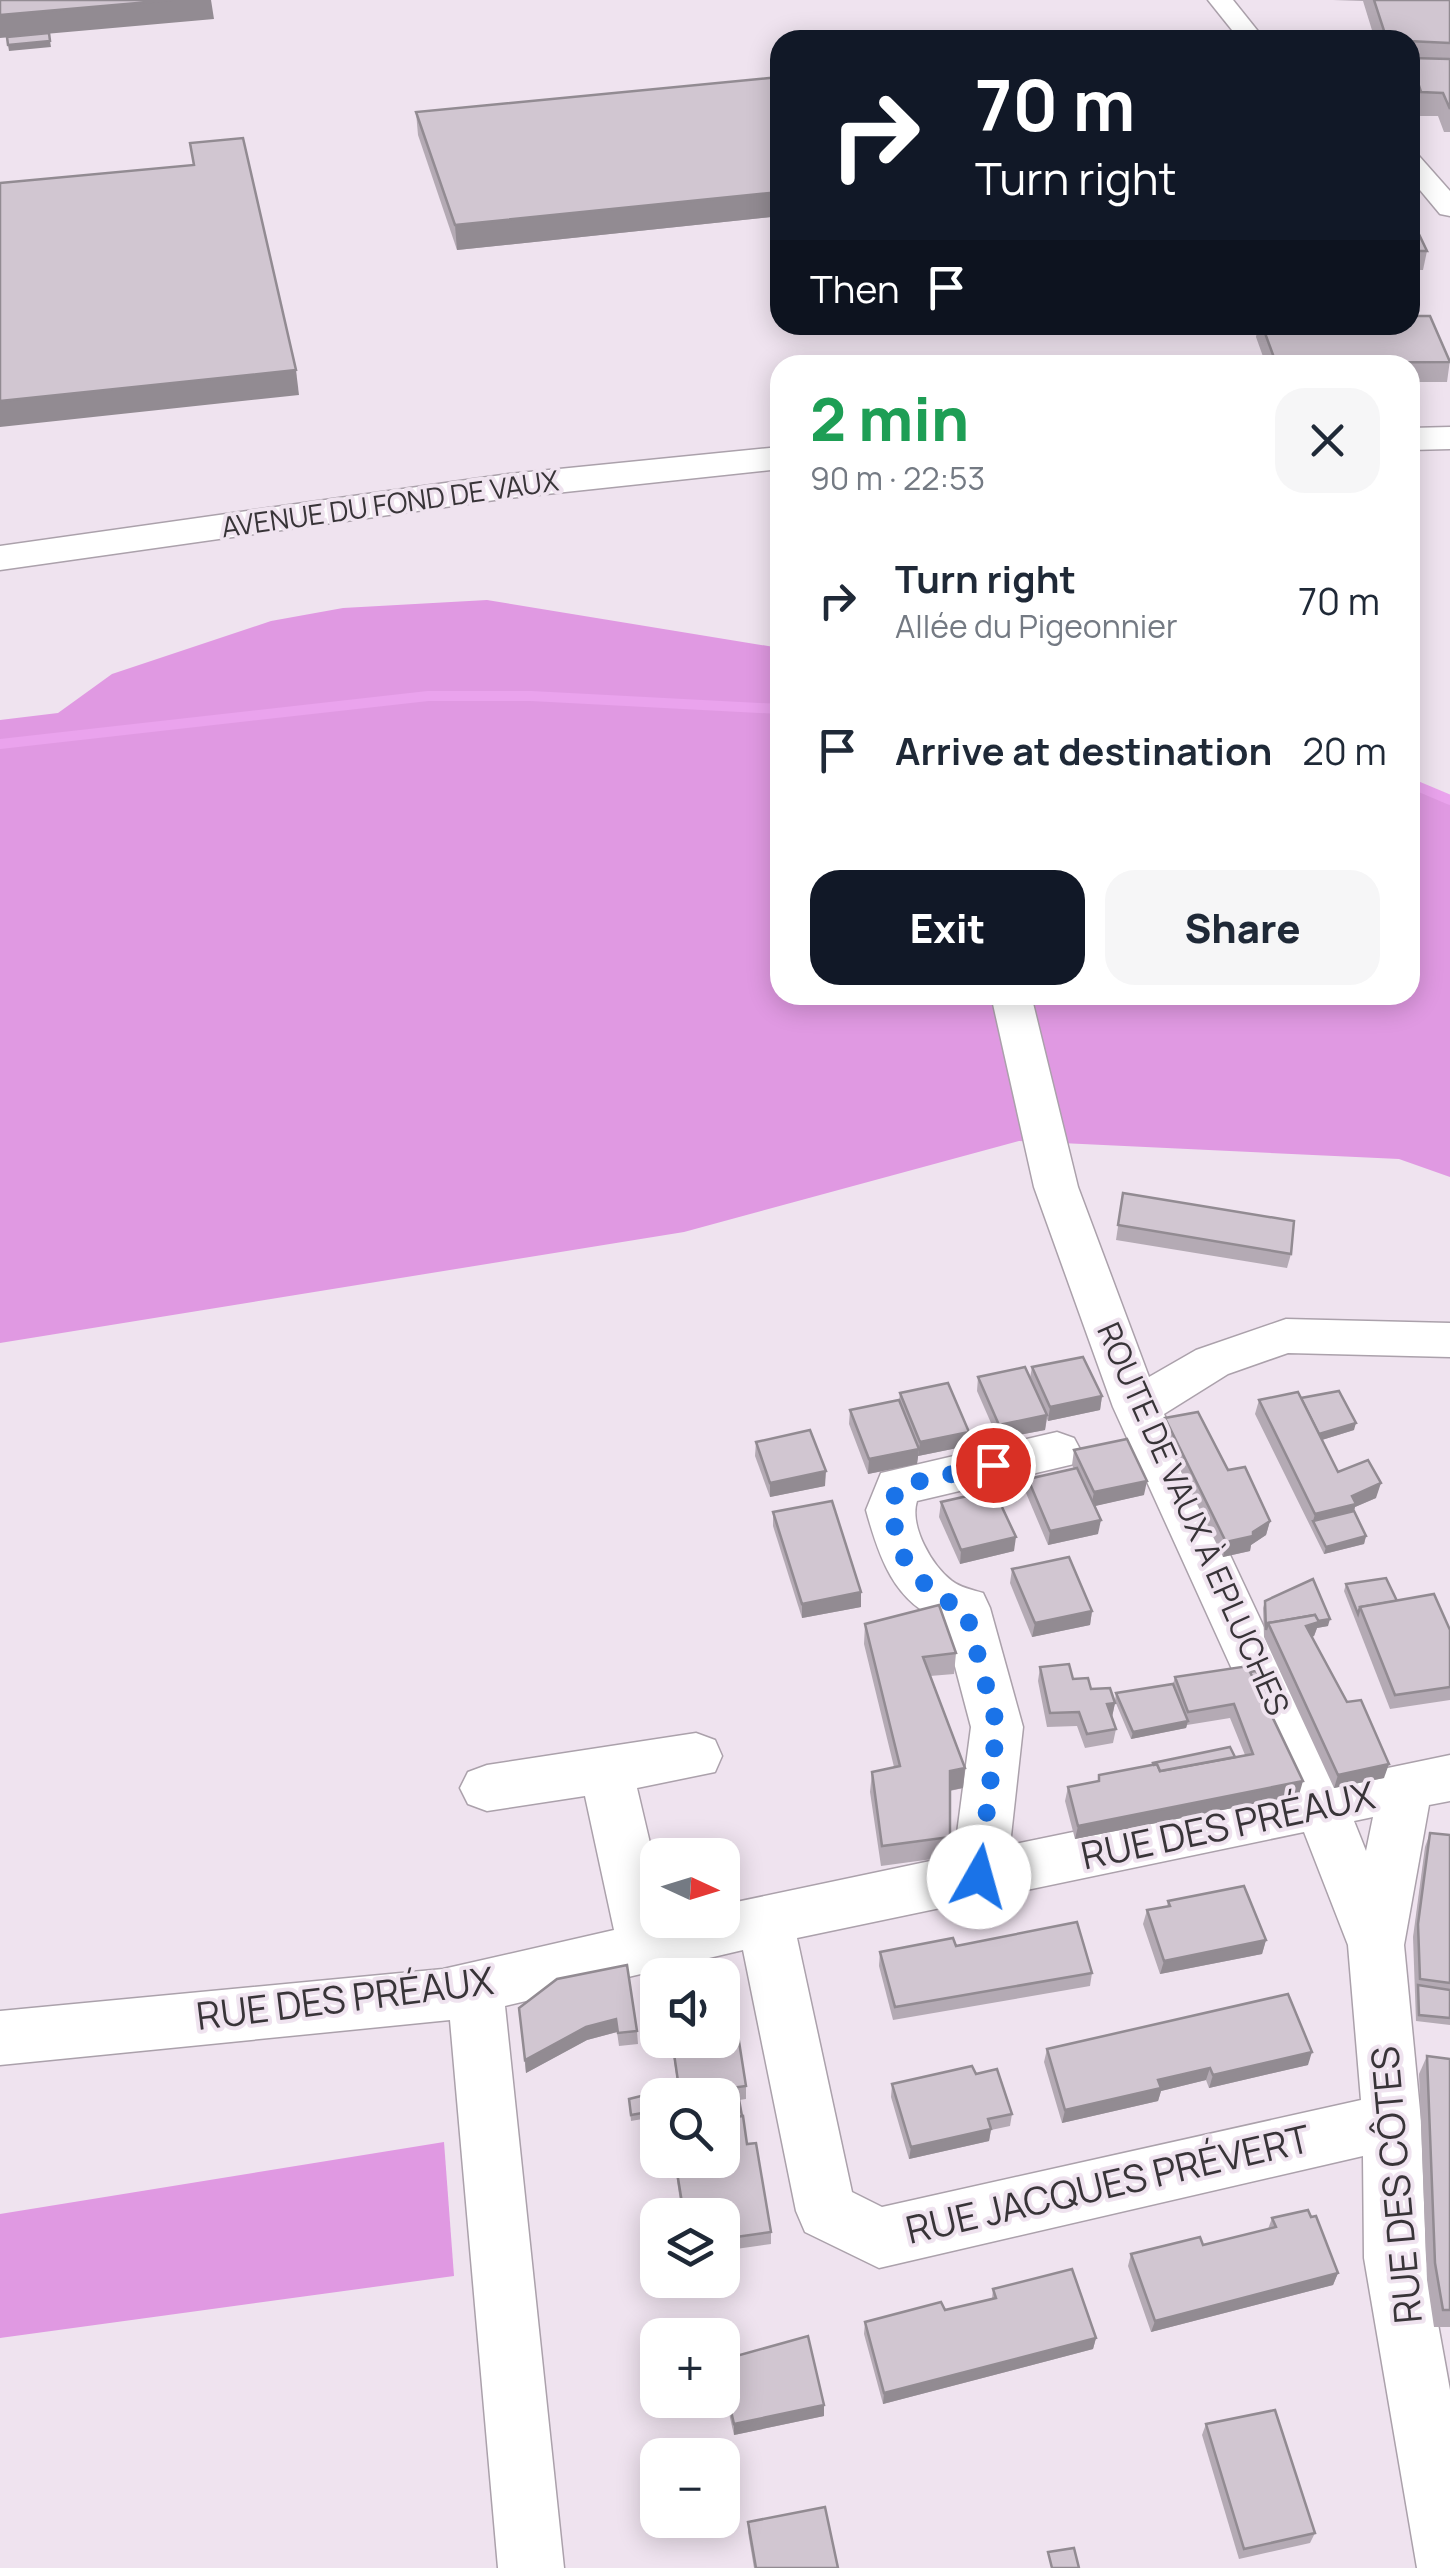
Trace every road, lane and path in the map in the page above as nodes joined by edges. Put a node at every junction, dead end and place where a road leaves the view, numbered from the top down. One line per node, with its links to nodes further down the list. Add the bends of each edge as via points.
1 (1220, 0): 2 (street)
2 (1244, 30)
3 (1420, 174): 4 (street)
4 (1450, 208)
5 (1450, 438): 6 (street)
6 (1420, 439)
7 (770, 459): 8 (street, AVENUE DU FOND DE VAUX, via 509,486)
8 (0, 558)
9 (1013, 1005): 11 (street, ROUTE DE VAUX À EPLUCHES, via 1056,1188)
10 (1450, 1340): 11 (street, via 1286,1336 1212,1362)
11 (1137, 1407): 17 (street, ROUTE DE VAUX À EPLUCHES)
12 (1057, 1451): 18 (street, via 898,1486 890,1510 903,1556 935,1597 965,1608 997,1726)
13 (696, 1756): 14 (street)
14 (606, 1770): 16 (street); 21 (street)
15 (1427, 1784): 17 (street, RUE DES PRÉAUX); 20 (street)
16 (487, 1788)
17 (1322, 1808): 18 (street, RUE DES PRÉAUX); 20 (street, RUE DES CÔTES)
18 (979, 1877): 19 (street, RUE DES PRÉAUX)
19 (765, 1920): 21 (street, RUE DES PRÉAUX); 24 (street, RUE JACQUES PRÉVERT, via 826,2211 879,2238)
20 (1376, 1945): 24 (street, RUE DES CÔTES)
21 (646, 1948): 22 (street, RUE DES PRÉAUX)
22 (475, 1987): 23 (street, RUE DES PRÉAUX); 25 (street)
23 (0, 2038)
24 (1392, 2120): 26 (street, RUE DES CÔTES, via 1395,2258)
25 (530, 2568)
26 (1450, 2568)

